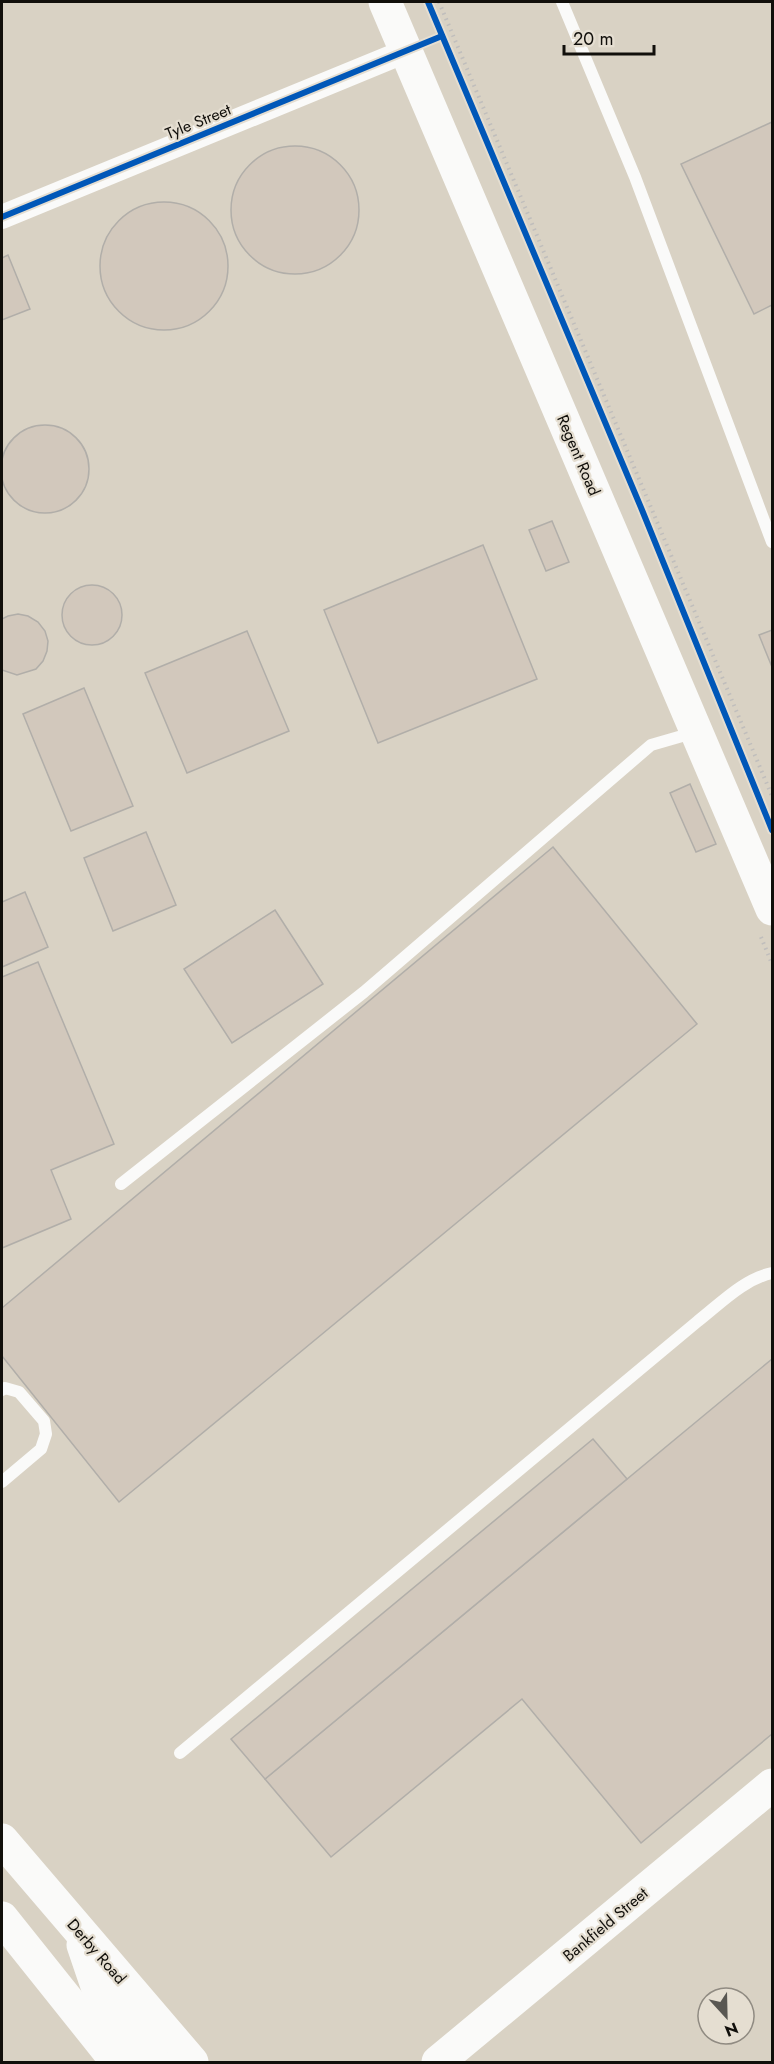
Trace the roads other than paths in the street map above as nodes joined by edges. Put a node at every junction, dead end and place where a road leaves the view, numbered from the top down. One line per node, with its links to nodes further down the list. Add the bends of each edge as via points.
1 (385, 2): 3 (main road, Regent Road)
2 (562, 2): 5 (lane, via 639,188)
3 (406, 51): 4 (street, Tyle Street); 6 (main road, Regent Road)
4 (2, 217)
5 (772, 542)
6 (697, 732): 7 (main road, Regent Road); 8 (lane, via 651,745 364,992)
7 (772, 909)
8 (121, 1184)
9 (772, 1274): 12 (lane, via 740,1288 698,1321)
10 (2, 1390): 11 (lane, via 19,1392 44,1422 46,1434 41,1449)
11 (2, 1482)
12 (180, 1753)
13 (772, 1785): 20 (main road, Bankfield Street)
14 (2, 1840): 16 (main road, Derby Road)
15 (2, 1918): 17 (main road)
16 (78, 1929): 18 (main road, via 100,1995); 19 (main road, Derby Road)
17 (117, 2062)
18 (154, 2062)
19 (192, 2062)
20 (438, 2062)

